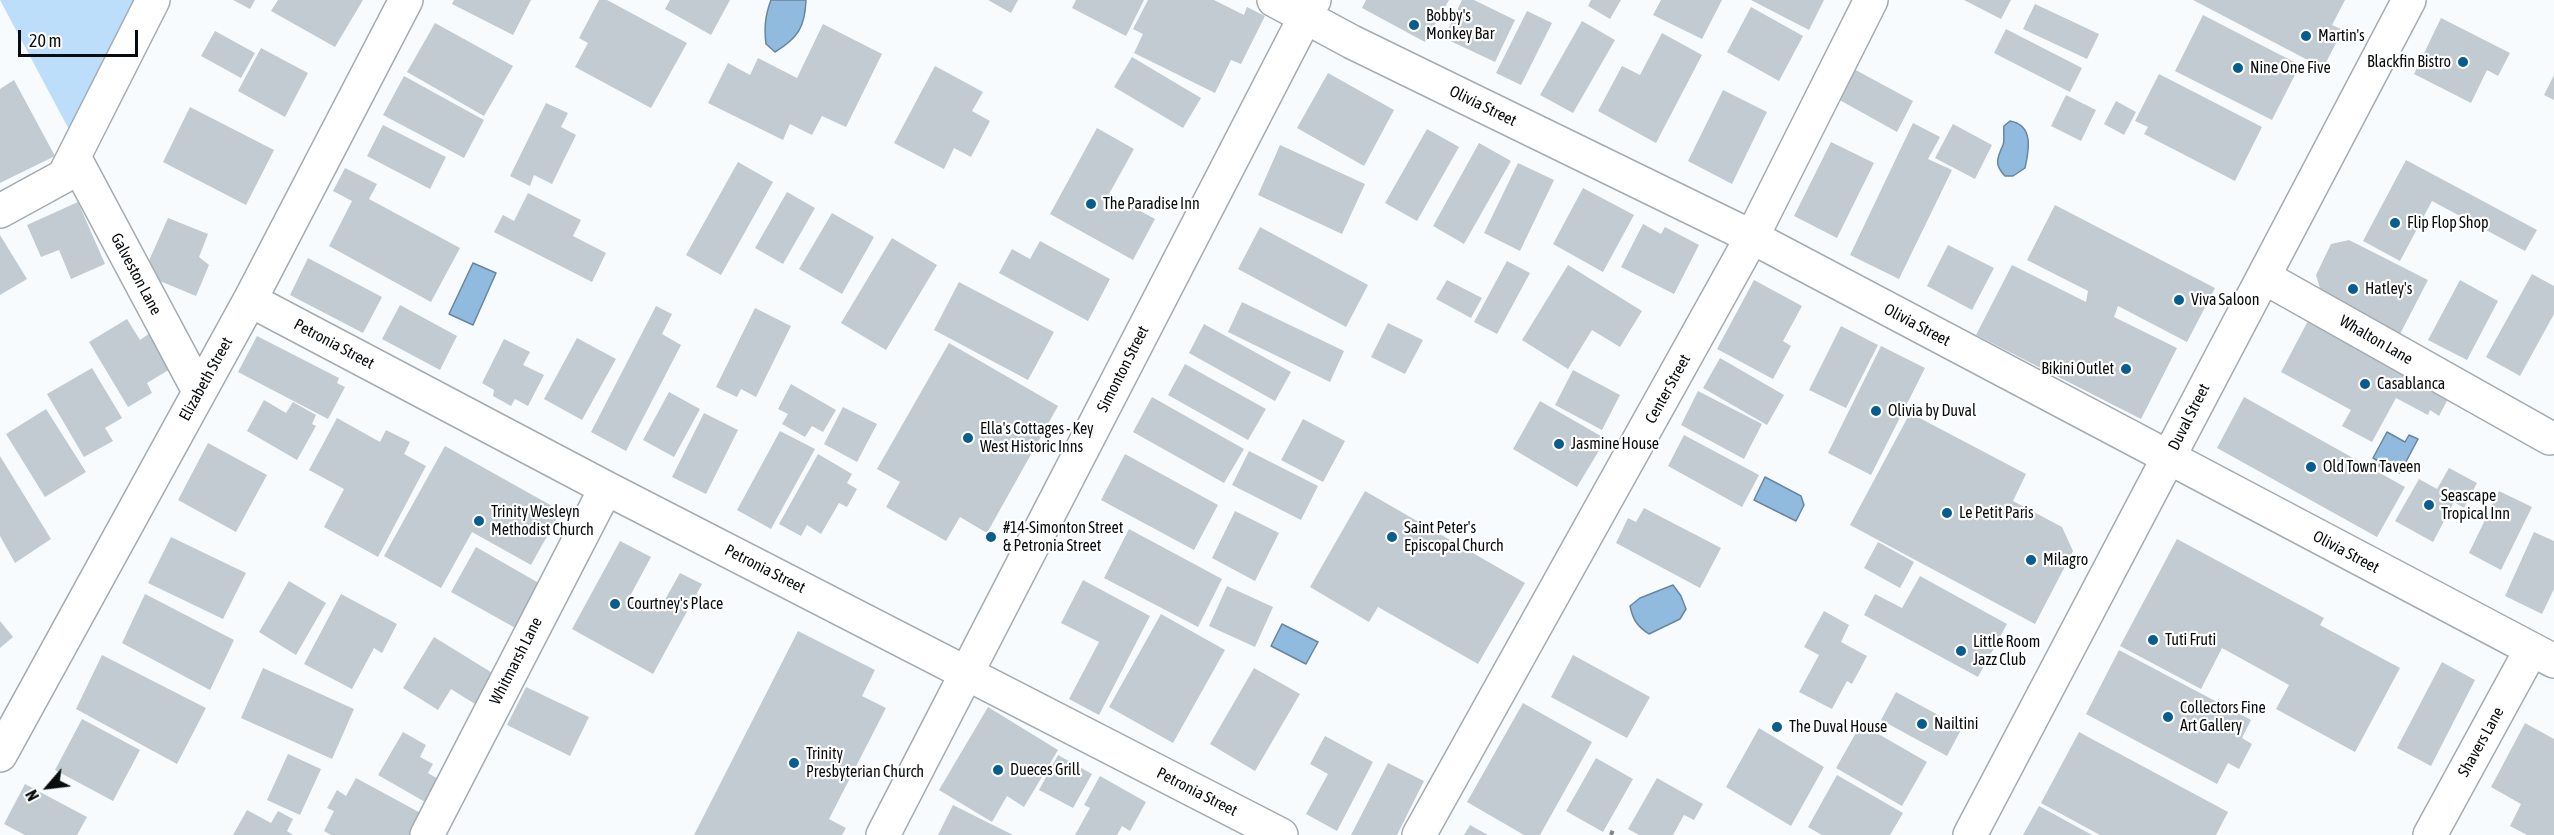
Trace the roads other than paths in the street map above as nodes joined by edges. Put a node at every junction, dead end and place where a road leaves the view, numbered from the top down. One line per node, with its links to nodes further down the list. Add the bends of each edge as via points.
1 (153, 0): 7 (street)
2 (406, 0): 11 (street, Elizabeth Street)
3 (1274, 0): 6 (street, Olivia Street)
4 (1871, 0): 9 (street, Center Street)
5 (2409, 0): 10 (street, Duval Street)
6 (1310, 8): 9 (street, Olivia Street, via 1352,42); 17 (street, Simonton Street)
7 (74, 157): 8 (street, via 64,176); 12 (street, Galveston Lane)
8 (0, 211)
9 (1752, 237): 14 (street, Olivia Street); 22 (street, Center Street)
10 (2264, 277): 13 (street, Whalton Lane); 14 (street, Duval Street)
11 (250, 300): 12 (street, Elizabeth Street); 15 (street, Petronia Street)
12 (199, 391): 18 (street, Elizabeth Street)
13 (2550, 438)
14 (2168, 459): 16 (street, Olivia Street); 23 (street, Duval Street)
15 (606, 488): 17 (street, Petronia Street); 19 (street, Whitmarsh Lane)
16 (2543, 656): 24 (street, Shavers Lane)
17 (966, 672): 20 (street, Simonton Street); 21 (street, Petronia Street)
18 (0, 755)
19 (427, 835)
20 (884, 835)
21 (1281, 835)
22 (1419, 835)
23 (1970, 835)
24 (2430, 835)

